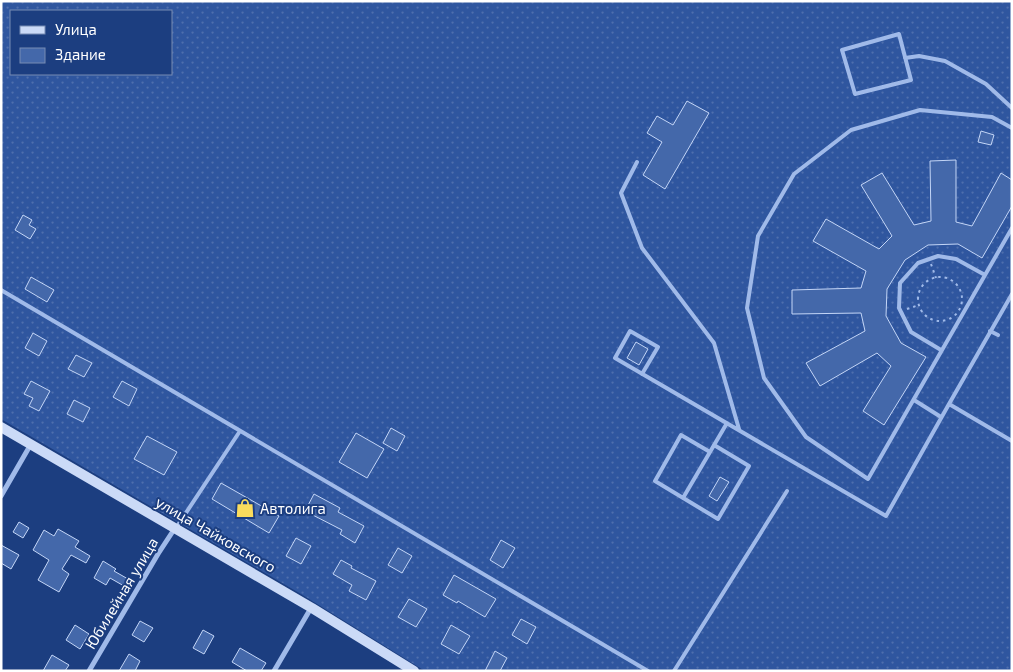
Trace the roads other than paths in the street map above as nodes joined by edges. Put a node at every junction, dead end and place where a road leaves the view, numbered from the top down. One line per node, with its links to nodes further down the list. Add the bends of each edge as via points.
1 (905, 58): 1 (lane, via 911,80 855,94 842,50 899,34); 2 (lane, via 919,56 945,61 986,84)
2 (1012, 108)
3 (1012, 128): 13 (lane, via 992,117 920,110 851,130 794,174 758,236 747,308 764,378 806,437 868,479)
4 (636, 162): 18 (lane, via 621,193 642,248 714,343)
5 (1012, 228): 6 (lane)
6 (984, 275): 11 (lane); 11 (lane, via 956,259 938,256 918,263 900,283 900,310 912,332)
7 (1, 290): 19 (lane)
8 (1012, 294): 9 (lane)
9 (990, 331): 10 (lane); 14 (lane)
10 (998, 335)
11 (941, 350): 13 (lane)
12 (642, 374): 12 (lane, via 615,358 630,331 658,346); 16 (lane)
13 (914, 400): 15 (lane)
14 (949, 404): 15 (lane); 20 (lane)
15 (941, 417): 18 (lane, via 886,516)
16 (727, 423): 18 (lane); 22 (lane)
17 (1, 427): 21 (street, улица Чайковского)
18 (739, 429)
19 (240, 430): 27 (lane); 32 (lane)
20 (1012, 441)
21 (31, 444): 25 (street); 27 (street, улица Чайковского)
22 (714, 445): 23 (lane); 26 (lane, via 749,466 718,519)
23 (710, 452): 26 (lane); 26 (lane, via 681,435 655,481)
24 (787, 491): 33 (lane)
25 (1, 496)
26 (683, 498)
27 (176, 528): 28 (street, улица Чайковского); 29 (street, Юбилейная улица)
28 (312, 608): 30 (street); 31 (street, улица Чайковского)
29 (89, 671)
30 (274, 671)
31 (414, 671)
32 (648, 671)
33 (674, 671)

